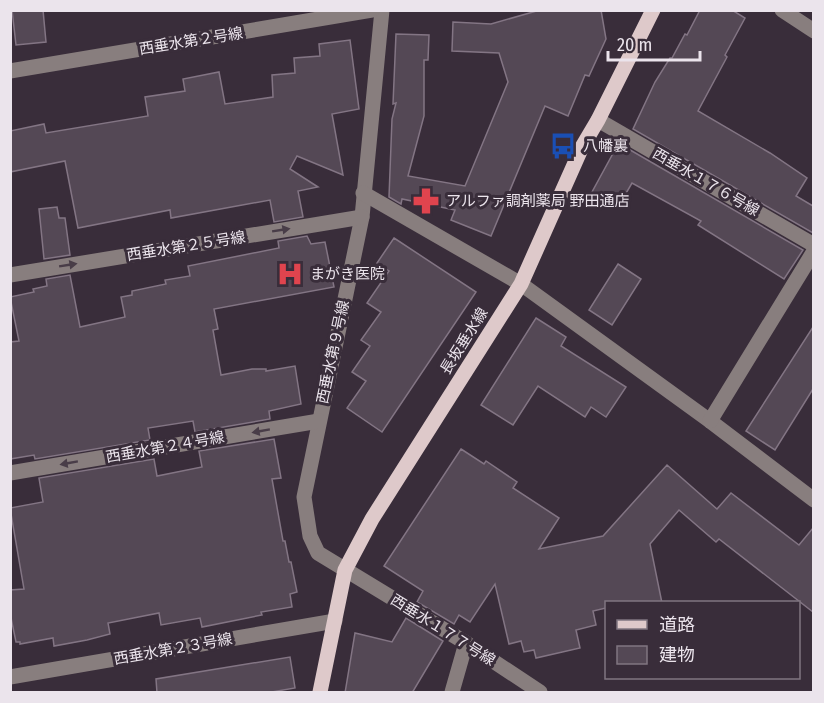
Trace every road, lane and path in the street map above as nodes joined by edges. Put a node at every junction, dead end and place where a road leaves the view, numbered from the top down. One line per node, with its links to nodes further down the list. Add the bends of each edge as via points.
1 (372, 10): 6 (street, 西垂水第２号線)
2 (382, 10): 8 (street, 西垂水第９号線)
3 (653, 10): 7 (main road, 長坂垂水線)
4 (782, 10): 5 (street)
5 (813, 31)
6 (10, 71)
7 (597, 120): 10 (street, 西垂水１７６号線); 13 (main road, 長坂垂水線)
8 (363, 193): 9 (street, 西垂水第９号線); 13 (street)
9 (362, 217): 12 (street, 西垂水第２５号線, one-way to 9); 14 (street, 西垂水第９号線)
10 (813, 245)
11 (813, 251): 15 (street)
12 (10, 275)
13 (521, 284): 15 (street); 18 (main road, 長坂垂水線, via 372,519)
14 (318, 421): 16 (street, 西垂水第２４号線, one-way to 16); 18 (street, 西垂水第９号線, via 304,498 310,536 318,553)
15 (710, 421): 17 (street)
16 (10, 473)
17 (813, 500)
18 (345, 570): 19 (main road, 長坂垂水線); 20 (street, 西垂水１７７号線)
19 (335, 621): 21 (street, 西垂水第２３号線); 22 (main road, 長坂垂水線)
20 (466, 643): 23 (street); 24 (street, 西垂水１７７号線)
21 (10, 677)
22 (320, 693)
23 (452, 693)
24 (540, 693)

